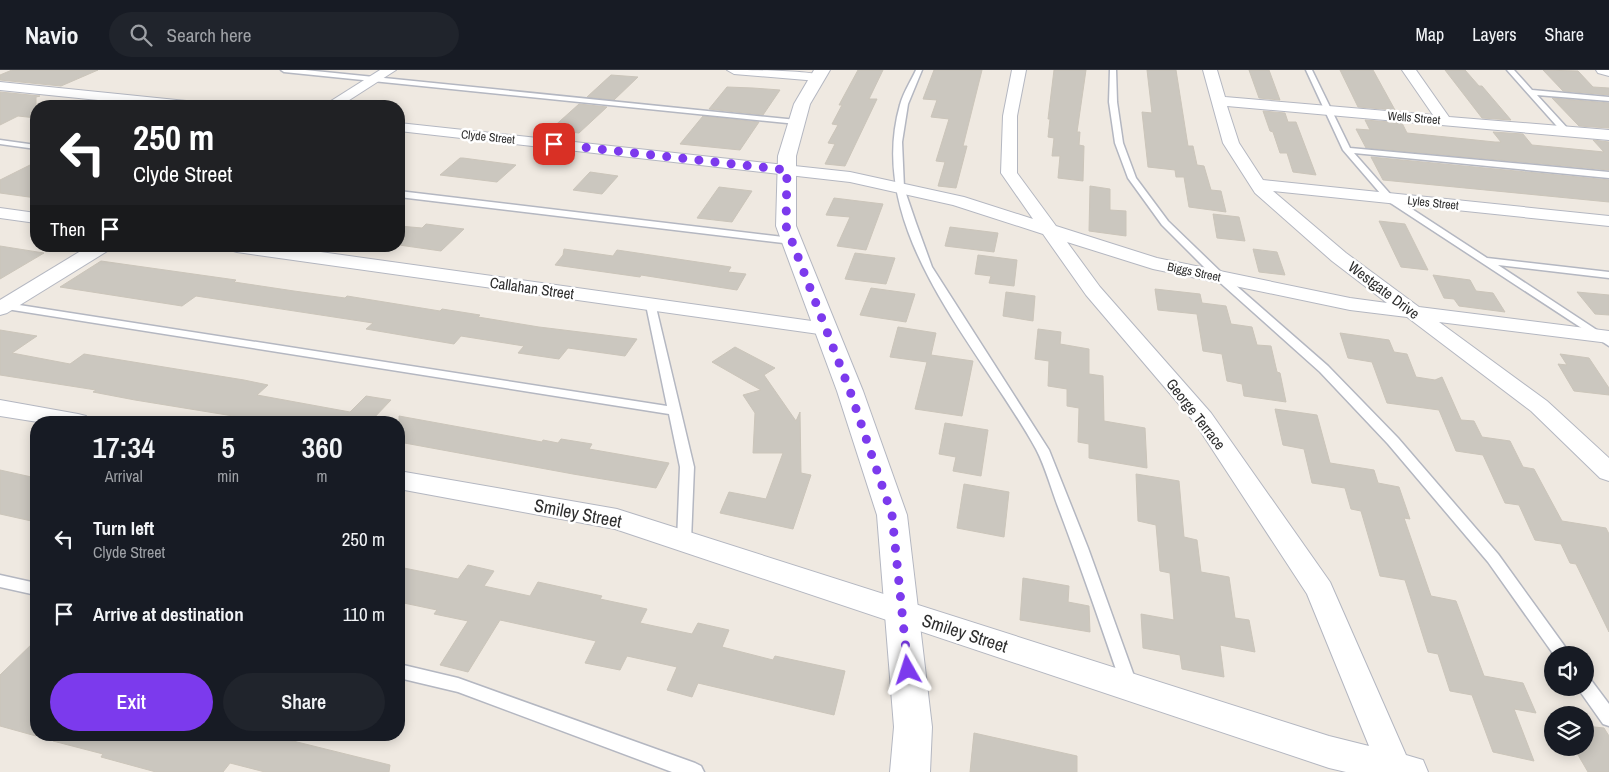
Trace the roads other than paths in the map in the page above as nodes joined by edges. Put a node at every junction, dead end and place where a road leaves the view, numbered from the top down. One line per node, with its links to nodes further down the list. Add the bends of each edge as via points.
1 (284, 70): 14 (lane)
2 (389, 70): 14 (street)
3 (734, 70): 13 (street)
4 (918, 70): 33 (lane, via 904,104 898,142)
5 (1019, 70): 39 (street, George Terrace, via 1010,116 1009,172)
6 (1113, 70): 45 (lane, via 1113,102 1119,143 1132,178 1166,223)
7 (1210, 70): 20 (street, Westgate Drive)
8 (1309, 70): 21 (lane)
9 (1409, 70): 22 (street)
10 (1510, 70): 16 (lane)
11 (1604, 70): 12 (street)
12 (1609, 72)
13 (820, 74): 23 (street, via 802,104)
14 (374, 79): 19 (street); 23 (lane)
15 (0, 86): 18 (street)
16 (1531, 92): 17 (lane); 25 (lane)
17 (1609, 99)
18 (137, 100)
19 (340, 100)
20 (1218, 101): 21 (street, Wells Street); 32 (street, Westgate Drive, via 1231,144)
21 (1328, 110): 22 (street, Wells Street); 29 (lane)
22 (1444, 120): 25 (street, Wells Street)
23 (797, 122): 30 (street, via 787,156)
24 (405, 128): 30 (street, Clyde Street)
25 (1566, 131): 26 (street, Wells Street)
26 (1609, 135)
27 (0, 142): 28 (lane)
28 (30, 146)
29 (1347, 150): 31 (lane); 35 (lane)
30 (787, 170): 33 (street, Biggs Street, via 850,177); 40 (street, via 786,226)
31 (1609, 175)
32 (1258, 184): 35 (street, Lyles Street); 48 (street, Westgate Drive, via 1340,257)
33 (900, 188): 39 (street, Biggs Street, via 958,201); 62 (lane, via 927,267 1043,450)
34 (405, 195): 40 (lane)
35 (1390, 198): 38 (street, Lyles Street); 43 (lane)
36 (0, 213): 37 (street)
37 (30, 217)
38 (1609, 221)
39 (1050, 230): 45 (street, Biggs Street, via 1153,263); 65 (street, George Terrace, via 1093,291 1203,418 1320,590)
40 (792, 241): 49 (street)
41 (92, 252): 47 (street)
42 (279, 252): 46 (street, Callahan Street)
43 (1484, 260): 44 (lane); 50 (lane)
44 (1609, 275)
45 (1220, 277): 48 (street, Biggs Street, via 1350,304); 60 (lane, via 1324,369 1393,441 1493,558)
46 (651, 305): 49 (street, Callahan Street); 52 (lane)
47 (2, 306): 52 (lane)
48 (1414, 312): 50 (street, Biggs Street); 54 (street, Westgate Drive, via 1539,406)
49 (826, 329): 59 (street, via 892,515)
50 (1605, 338)
51 (0, 408): 53 (street)
52 (675, 411): 56 (lane, via 688,467)
53 (45, 416)
54 (1609, 472)
55 (405, 481): 56 (street, Smiley Street, via 617,519)
56 (684, 541): 59 (street, Smiley Street)
57 (0, 581): 58 (lane)
58 (30, 588)
59 (902, 612): 62 (street, Smiley Street); 67 (street, via 914,727)
60 (1557, 646)
61 (405, 672): 66 (lane, via 458,685)
62 (1130, 687): 65 (street, Smiley Street, via 1329,752)
63 (1593, 696): 64 (lane)
64 (1609, 718)
65 (1403, 770)
66 (695, 772)
67 (910, 772)

